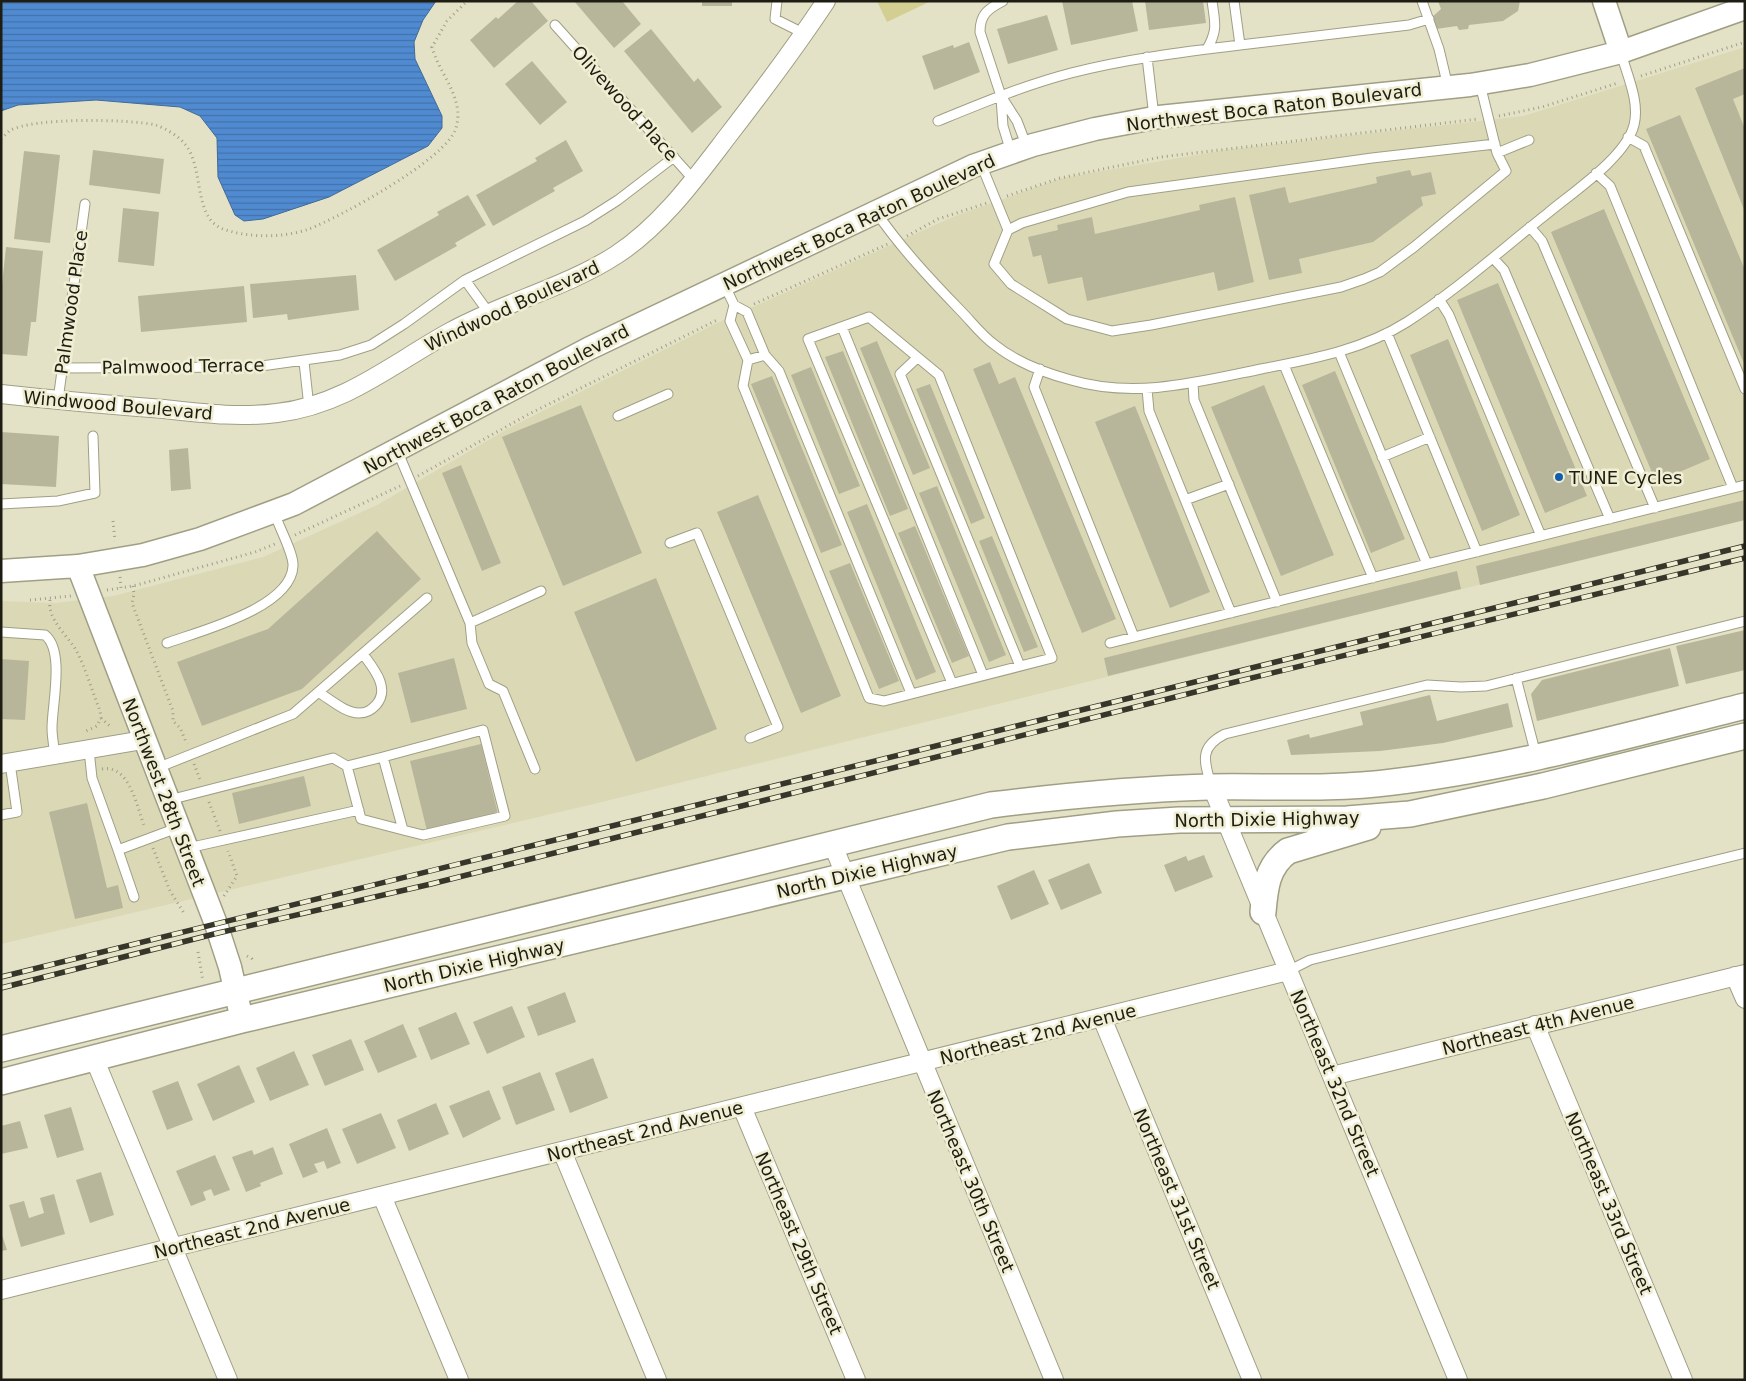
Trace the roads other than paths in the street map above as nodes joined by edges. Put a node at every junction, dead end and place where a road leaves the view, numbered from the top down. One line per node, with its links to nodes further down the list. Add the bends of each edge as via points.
1 (777, 1): 11 (lane, via 775,19)
2 (826, 1): 11 (street, Windwood Boulevard)
3 (1003, 1): 18 (lane, via 986,10 980,23)
4 (1212, 1): 13 (lane, via 1216,27)
5 (1234, 1): 12 (lane)
6 (1422, 1): 9 (lane)
7 (1604, 1): 14 (street)
8 (1745, 8): 14 (street, Northwest Boca Raton Boulevard)
9 (1429, 19): 12 (lane, via 1409,25); 17 (lane)
10 (555, 25): 25 (lane, Olivewood Place)
11 (803, 33): 28 (street, Windwood Boulevard)
12 (1240, 45): 13 (lane)
13 (1207, 49): 15 (lane)
14 (1621, 52): 16 (street, Northwest Boca Raton Boulevard); 21 (lane, via 1635,113 1634,126)
15 (1147, 57): 18 (lane, via 1071,73); 19 (lane)
16 (1480, 84): 17 (street, Northwest Boca Raton Boulevard); 23 (lane)
17 (1448, 87): 19 (street, Northwest Boca Raton Boulevard)
18 (1001, 96): 20 (lane); 24 (lane, via 1017,121); 24 (lane, via 1003,126)
19 (1155, 118): 24 (street, Northwest Boca Raton Boulevard, via 1096,129)
20 (938, 121)
21 (1628, 137): 27 (lane, via 1624,146); 51 (lane, via 1644,146)
22 (1529, 140): 23 (lane)
23 (1496, 148): 32 (lane, via 1372,158 1128,192); 32 (lane, via 1506,171 1380,272 1341,287 1151,326 1112,331 1067,319 1012,284 994,264)
24 (1019, 150): 26 (street, Northwest Boca Raton Boulevard)
25 (674, 157): 28 (lane, Olivewood Place); 34 (lane, Palmwood Terrace, via 585,221)
26 (981, 163): 30 (street, Northwest Boca Raton Boulevard); 32 (lane)
27 (1596, 173): 31 (lane); 63 (lane, via 1610,186)
28 (694, 180): 38 (street, Windwood Boulevard, via 643,234 615,256)
29 (84, 204): 47 (lane, Palmwood Place)
30 (876, 212): 35 (street, Northwest Boca Raton Boulevard); 48 (lane, via 897,240 993,344 1012,357)
31 (1530, 228): 33 (lane); 66 (lane, via 1542,241)
32 (1008, 230)
33 (1493, 258): 36 (lane); 68 (lane, via 1504,270)
34 (465, 280): 38 (lane); 45 (lane, Palmwood Terrace, via 372,345 340,356)
35 (724, 284): 37 (lane); 59 (street, Northwest Boca Raton Boulevard, via 590,348)
36 (1439, 299): 40 (lane); 69 (lane, via 1449,314)
37 (736, 310): 42 (lane, via 747,312); 44 (lane, via 730,321)
38 (489, 313): 55 (street, Windwood Boulevard, via 420,349 368,383)
39 (842, 327): 43 (lane, via 869,317); 88 (lane); 90 (lane, via 808,339)
40 (1387, 333): 41 (lane); 58 (lane)
41 (1339, 352): 46 (lane); 60 (lane)
42 (764, 355): 44 (lane); 92 (lane, via 778,371)
43 (917, 358): 87 (lane, via 900,374); 87 (lane, via 939,376 1052,658)
44 (748, 360): 92 (lane, via 743,386 869,698 884,701)
45 (304, 362): 47 (lane, Palmwood Terrace, via 254,368); 55 (lane)
46 (1284, 365): 49 (lane); 75 (lane)
47 (62, 368): 54 (lane, Palmwood Place)
48 (1040, 369): 50 (lane, via 1102,387); 83 (lane, via 1034,387)
49 (1193, 383): 50 (lane); 61 (lane, via 1194,400)
50 (1147, 389): 64 (lane, via 1148,411)
51 (1745, 389)
52 (1, 394): 54 (street, Windwood Boulevard)
53 (668, 394): 56 (lane)
54 (58, 400): 55 (street, Windwood Boulevard, via 235,416 266,415)
55 (309, 407)
56 (618, 416)
57 (93, 436): 65 (lane, via 95,493 58,501)
58 (1430, 437): 60 (lane); 71 (lane)
59 (397, 450): 67 (street, Northwest Boca Raton Boulevard); 81 (lane)
60 (1382, 457): 72 (lane)
61 (1229, 484): 64 (lane); 78 (lane)
62 (1745, 485): 63 (lane)
63 (1733, 488): 66 (lane)
64 (1185, 500): 79 (lane)
65 (1, 504)
66 (1655, 508): 68 (lane)
67 (274, 512): 73 (street, Northwest Boca Raton Boulevard, via 200,539 143,555); 84 (lane, via 293,563 284,587 262,606)
68 (1610, 519): 69 (lane)
69 (1541, 536): 71 (lane)
70 (670, 543): 95 (lane, via 697,533 778,727)
71 (1477, 552): 72 (lane)
72 (1427, 564): 75 (lane)
73 (78, 566): 74 (street, Northwest Boca Raton Boulevard); 96 (street, Northwest 28th Street)
74 (1, 571)
75 (1373, 578): 78 (lane)
76 (541, 591): 81 (lane)
77 (427, 598): 86 (lane)
78 (1277, 602): 79 (lane)
79 (1231, 613): 83 (lane)
80 (1745, 621): 89 (lane)
81 (470, 623): 104 (lane, via 472,643 489,684 503,691)
82 (1, 632): 98 (lane, via 45,635 54,645 52,730)
83 (1134, 637): 85 (lane)
84 (167, 643)
85 (1110, 643)
86 (363, 654): 91 (lane); 91 (lane, via 378,675 382,688 380,700 370,711 347,710)
87 (1020, 666): 88 (lane)
88 (984, 675): 90 (lane)
89 (1516, 678): 100 (lane); 105 (lane, via 1486,686 1428,685 1225,734 1210,744 1205,754)
90 (952, 683): 92 (lane)
91 (318, 692): 103 (lane, via 293,714)
92 (911, 694)
93 (1745, 706): 100 (main road, North Dixie Highway)
94 (1745, 736): 109 (main road, North Dixie Highway, via 1543,786)
95 (750, 738)
96 (143, 740): 97 (street); 103 (street, Northwest 28th Street)
97 (89, 750): 98 (street); 114 (lane, via 92,778)
98 (55, 755): 101 (street)
99 (383, 757): 102 (lane); 111 (lane); 111 (lane, via 483,730 505,816 423,835)
100 (1537, 757): 105 (main road, North Dixie Highway, via 1494,768 1330,788)
101 (6, 764): 108 (lane, via 17,812)
102 (347, 766): 106 (lane, via 333,758); 107 (lane)
103 (154, 769): 106 (street, Northwest 28th Street)
104 (535, 770)
105 (1212, 787): 110 (street, Northeast 32nd Street); 113 (main road, North Dixie Highway, via 1099,792 991,805)
106 (167, 801): 112 (street, Northwest 28th Street)
107 (359, 810): 111 (lane, via 361,819); 112 (lane, via 224,840)
108 (1, 814)
109 (1410, 814): 110 (main road, North Dixie Highway, via 1347,819); 118 (main road, via 1288,851 1272,867)
110 (1225, 819): 116 (main road, North Dixie Highway, via 1117,824 1008,837); 118 (street, Northeast 32nd Street)
111 (403, 830)
112 (181, 838): 114 (lane); 121 (street, Northwest 28th Street, via 216,924)
113 (832, 843): 116 (street, Northeast 30th Street); 121 (main road, North Dixie Highway)
114 (118, 850): 117 (lane)
115 (1745, 853): 119 (lane, via 1310,960)
116 (845, 876): 124 (main road, North Dixie Highway); 128 (street, Northeast 30th Street)
117 (134, 897)
118 (1263, 912): 119 (street, Northeast 32nd Street)
119 (1288, 971): 123 (street, Northeast 2nd Avenue); 129 (street, Northeast 32nd Street)
120 (1740, 975): 122 (street); 125 (street, Northeast 4th Avenue)
121 (236, 992): 124 (street, Northwest 28th Street); 126 (main road, North Dixie Highway)
122 (1745, 999)
123 (1102, 1018): 128 (street, Northeast 2nd Avenue); 141 (street, Northeast 31st Street)
124 (242, 1020): 127 (main road, North Dixie Highway)
125 (1535, 1025): 129 (street, Northeast 4th Avenue); 143 (street, Northeast 33rd Street)
126 (1, 1049)
127 (94, 1058): 130 (main road, North Dixie Highway); 134 (street)
128 (922, 1063): 131 (street, Northeast 2nd Avenue); 140 (street, Northeast 30th Street)
129 (1332, 1076): 142 (street, Northeast 32nd Street)
130 (1, 1082)
131 (742, 1107): 132 (street, Northeast 2nd Avenue); 139 (street, Northeast 29th Street)
132 (562, 1151): 133 (street, Northeast 2nd Avenue); 138 (street)
133 (382, 1196): 134 (street, Northeast 2nd Avenue); 137 (street)
134 (173, 1247): 135 (street, Northeast 2nd Avenue); 136 (street)
135 (1, 1290)
136 (228, 1380)
137 (459, 1380)
138 (657, 1380)
139 (856, 1380)
140 (1054, 1380)
141 (1252, 1380)
142 (1458, 1380)
143 (1683, 1380)

